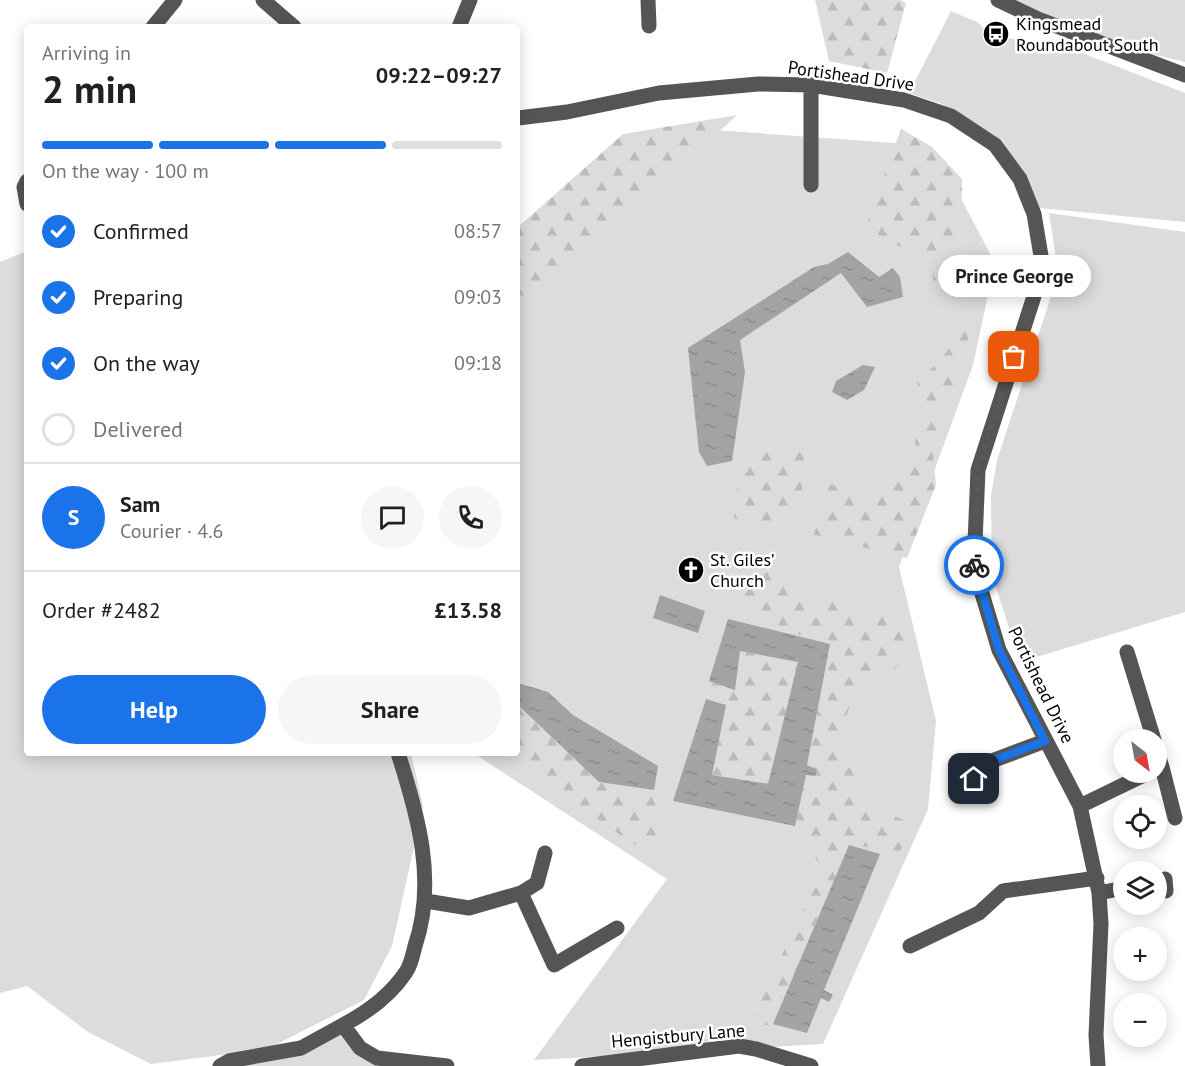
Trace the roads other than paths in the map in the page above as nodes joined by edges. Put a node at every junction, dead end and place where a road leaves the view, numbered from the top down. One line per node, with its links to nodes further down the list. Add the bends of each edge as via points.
1 (175, 0): 6 (street)
2 (263, 0): 7 (street)
3 (470, 0): 8 (street)
4 (648, 0): 9 (street)
5 (998, 0): 10 (street, via 1038,19)
6 (155, 24)
7 (291, 24)
8 (460, 24)
9 (649, 26)
10 (1182, 72)
11 (811, 86): 12 (street, Portishead Drive, via 758,84 658,93); 13 (street); 16 (street, Portishead Drive, via 904,100 951,116 995,146 1020,180 1034,214 1041,256 1036,290 978,470 974,567 999,650)
12 (520, 118)
13 (811, 185)
14 (1127, 651): 15 (street)
15 (1151, 729)
16 (1045, 741): 18 (street, via 981,765); 21 (street, Portishead Drive)
17 (399, 756): 27 (street, via 418,815)
18 (974, 779)
19 (1129, 783): 21 (street)
20 (1161, 783): 22 (street)
21 (1080, 806): 24 (street, Portishead Drive)
22 (1175, 818)
23 (545, 853): 26 (street, via 537,883)
24 (1098, 886): 25 (street); 29 (street, via 1003,891 979,914); 35 (street, Portishead Drive)
25 (1113, 887)
26 (520, 893): 27 (street, via 470,908); 28 (street, via 554,965)
27 (426, 901): 30 (street, via 407,971 382,1000)
28 (617, 928)
29 (910, 946)
30 (343, 1025): 31 (street, via 301,1048); 32 (street, via 360,1048 377,1058)
31 (220, 1066)
32 (447, 1066)
33 (582, 1066): 34 (street, Hengistbury Lane, via 739,1047)
34 (811, 1066)
35 (1098, 1066)

